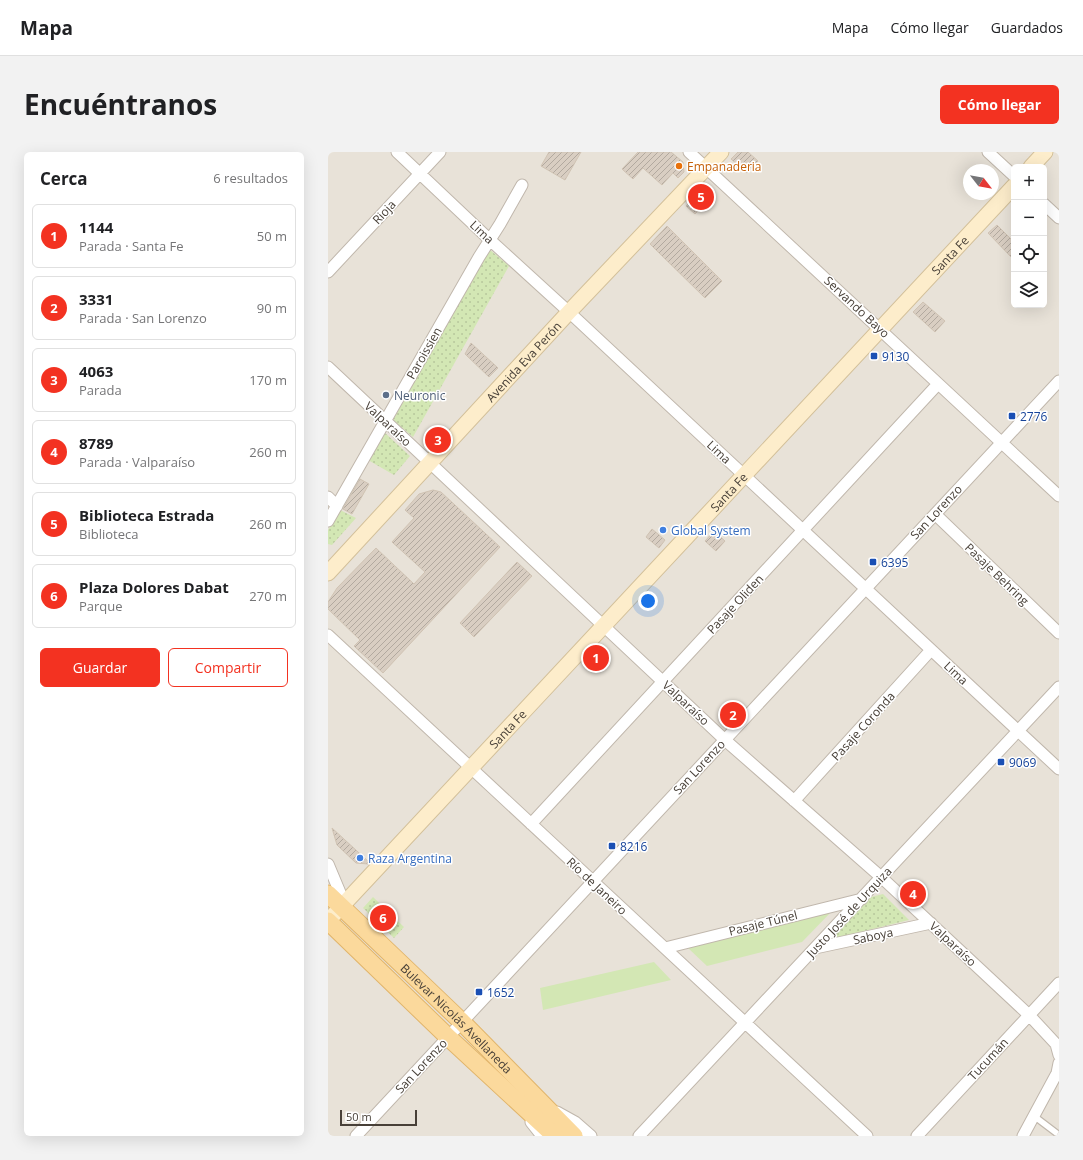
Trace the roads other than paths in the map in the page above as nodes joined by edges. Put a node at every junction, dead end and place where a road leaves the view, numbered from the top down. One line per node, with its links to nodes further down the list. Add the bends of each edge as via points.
1 (397, 152): 10 (street, Lima)
2 (440, 152): 10 (street, Rioja)
3 (689, 152): 8 (street, Servando Bayo)
4 (721, 152): 8 (main road, Avenida Eva Perón)
5 (988, 152): 9 (street)
6 (1045, 152): 7 (main road)
7 (1034, 164)
8 (706, 168): 17 (main road, Avenida Eva Perón); 18 (street, Servando Bayo)
9 (1011, 173)
10 (420, 174): 15 (street, Lima); 16 (street, Rioja)
11 (522, 185): 15 (street, Paroissien)
12 (1011, 189): 18 (main road, Santa Fe)
13 (1047, 207): 14 (street)
14 (1059, 218)
15 (490, 240): 17 (street, Lima); 22 (street, Paroissien)
16 (328, 272)
17 (569, 312): 24 (main road, Avenida Eva Perón); 25 (street, Lima)
18 (880, 329): 21 (street, Servando Bayo); 25 (main road, Santa Fe)
19 (328, 368): 22 (street, Valparaíso)
20 (1059, 381): 23 (street, San Lorenzo)
21 (938, 384): 23 (street, Servando Bayo); 31 (street, Pasaje Oliden)
22 (386, 421): 24 (street, Valparaíso); 28 (street, Paroissien)
23 (1002, 442): 26 (street, Servando Bayo); 29 (street, San Lorenzo)
24 (430, 463): 32 (main road, Avenida Eva Perón); 34 (street, Valparaíso)
25 (744, 475): 31 (street, Lima); 34 (main road, Santa Fe)
26 (1059, 496)
27 (328, 498): 28 (street)
28 (337, 506): 30 (street, Paroissien)
29 (935, 514): 33 (street, San Lorenzo); 35 (street, Pasaje Behring)
30 (328, 521)
31 (803, 530): 33 (street, Lima); 38 (street, Pasaje Oliden)
32 (328, 573)
33 (866, 589): 37 (street, Lima); 41 (street, San Lorenzo)
34 (603, 626): 38 (street, Valparaíso); 42 (main road, Santa Fe)
35 (1059, 633)
36 (328, 635): 42 (street, Río de Janeiro)
37 (931, 650): 40 (street, Lima); 44 (street, Pasaje Coronda)
38 (662, 682): 41 (street, Valparaíso); 45 (street, Pasaje Oliden)
39 (1059, 688): 40 (street, Justo José de Urquiza)
40 (1018, 731): 43 (street, Lima); 47 (street, Justo José de Urquiza)
41 (725, 740): 44 (street, Valparaíso); 48 (street, San Lorenzo)
42 (471, 768): 45 (street, Río de Janeiro); 51 (main road, Santa Fe)
43 (1059, 769)
44 (794, 801): 47 (street, Valparaíso)
45 (531, 824): 48 (street, Río de Janeiro)
46 (328, 864): 51 (street, via 340,895)
47 (882, 877): 50 (street, Justo José de Urquiza); 53 (street, Valparaíso)
48 (593, 881): 54 (street, Río de Janeiro); 58 (street, San Lorenzo)
49 (328, 894): 51 (main road, Bulevar Nicolás Avellaneda)
50 (862, 898): 54 (street, Pasaje Túnel); 55 (street, Justo José de Urquiza)
51 (341, 906): 52 (main road, Santa Fe); 58 (main road, Bulevar Nicolás Avellaneda)
52 (328, 921): 60 (main road, Bulevar Nicolás Avellaneda)
53 (931, 923): 55 (street, Saboya); 57 (street, Valparaíso)
54 (665, 948): 59 (street, Río de Janeiro)
55 (815, 948): 59 (street, Justo José de Urquiza)
56 (1059, 982): 57 (street, Tucumán)
57 (1029, 1015): 61 (street, Valparaíso, via 1056,1044); 74 (street, Tucumán)
58 (462, 1022): 60 (street, San Lorenzo); 64 (main road, Bulevar Nicolás Avellaneda)
59 (745, 1023): 72 (street, Justo José de Urquiza); 73 (street, Río de Janeiro)
60 (448, 1037): 63 (main road, Bulevar Nicolás Avellaneda); 67 (street, San Lorenzo)
61 (1059, 1055)
62 (1059, 1063): 65 (street, via 1057,1073)
63 (513, 1097): 68 (street, Bulevar Nicolás Avellaneda); 69 (main road)
64 (544, 1105): 70 (main road); 71 (street, Bulevar Nicolás Avellaneda, via 575,1122)
65 (1034, 1116): 66 (lane); 75 (street)
66 (1059, 1135)
67 (356, 1136)
68 (542, 1136)
69 (555, 1136)
70 (574, 1136)
71 (591, 1136)
72 (639, 1136)
73 (867, 1136)
74 (917, 1136)
75 (1023, 1136)

